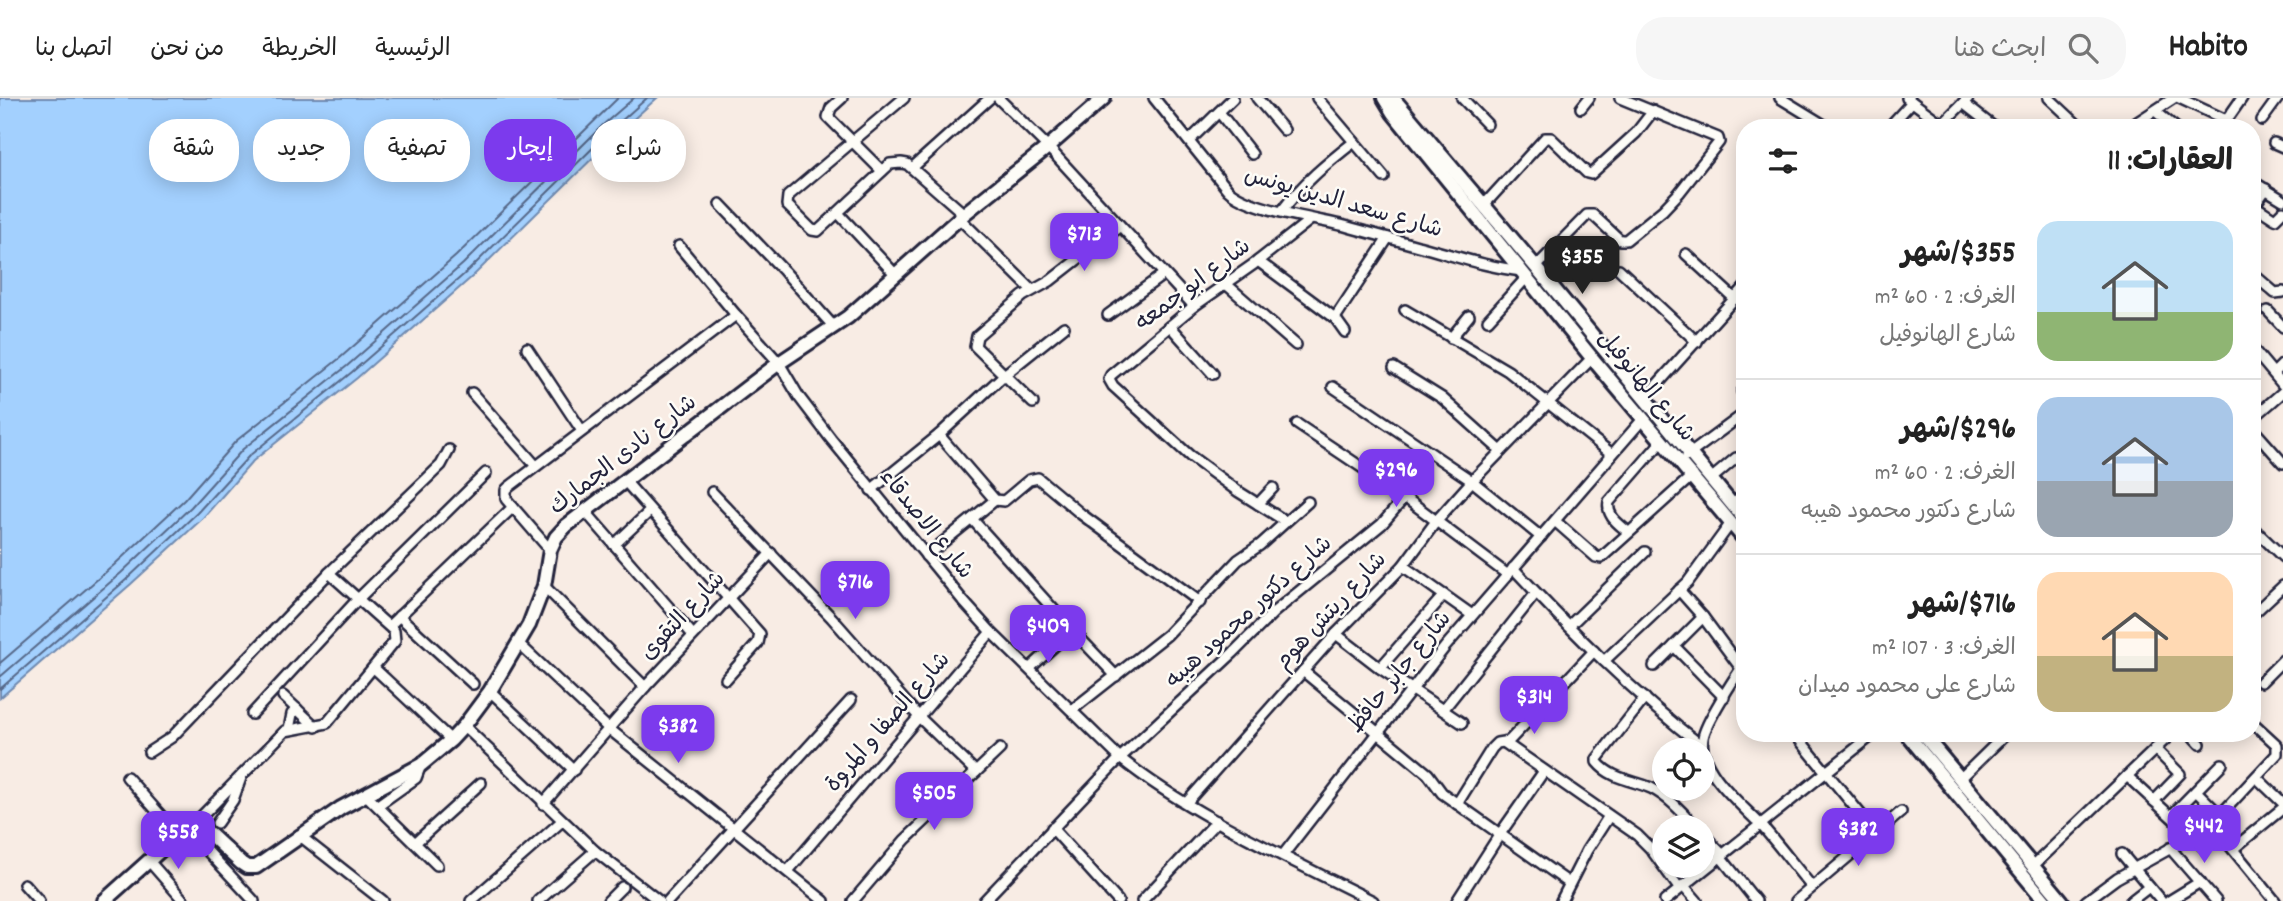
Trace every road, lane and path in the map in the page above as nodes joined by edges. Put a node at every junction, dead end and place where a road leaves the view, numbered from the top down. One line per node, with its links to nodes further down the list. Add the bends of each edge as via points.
1 (842, 98): 41 (street, via 828,117)
2 (904, 98): 41 (street)
3 (990, 98): 45 (street)
4 (998, 98): 43 (street)
5 (1104, 98): 43 (street, شارع نادى الجمارك)
6 (1154, 98): 40 (street, شارع سعد الدين يونس)
7 (1233, 98): 26 (street)
8 (1257, 98): 39 (street)
9 (1317, 98): 42 (street)
10 (1384, 98): 66 (street, شارع الهانوفيل)
11 (1393, 98): 53 (street, شارع الهانوفيل)
12 (1462, 98): 38 (street)
13 (1589, 98): 23 (street)
14 (1620, 98): 24 (street)
15 (1780, 98): 27 (street)
16 (2049, 98): 32 (street)
17 (2174, 98): 25 (street)
18 (2179, 98): 35 (street)
19 (2242, 98): 36 (street)
20 (2278, 98): 37 (street)
21 (1910, 100): 28 (street); 29 (street)
22 (1965, 101): 30 (street); 31 (street)
23 (1581, 108)
24 (1653, 111): 53 (street, via 1591,174 1551,138 1545,138); 66 (street, via 1719,142 1663,210 1626,240 1587,215)
25 (2155, 111): 33 (street); 34 (street)
26 (1219, 112): 40 (street); 44 (street)
27 (1814, 119)
28 (1895, 119)
29 (1932, 119)
30 (1947, 119)
31 (1986, 119)
32 (2071, 119)
33 (2144, 119)
34 (2165, 119)
35 (2222, 119)
36 (2226, 119)
37 (2262, 120)
38 (1487, 124)
39 (1284, 130)
40 (1189, 141): 54 (street, شارع سعد الدين يونس, via 1233,195)
41 (853, 142): 46 (street); 57 (street, via 786,199 815,231)
42 (1354, 142): 47 (street); 54 (street, via 1308,180)
43 (1048, 147): 58 (street, شارع نادى الجمارك); 60 (street)
44 (1252, 154)
45 (912, 168): 46 (street, via 895,163); 58 (street)
46 (882, 171): 57 (street)
47 (1384, 177)
48 (2261, 186): 49 (street)
49 (2266, 189): 50 (street); 51 (street)
50 (2261, 196)
51 (2283, 200)
52 (720, 204): 84 (street)
53 (1484, 205): 66 (street, شارع الهانوفيل)
54 (1282, 211): 59 (street, شارع سعد الدين يونس)
55 (2261, 211): 56 (street, via 2275,219)
56 (2283, 211)
57 (838, 213): 68 (street)
58 (962, 216): 68 (street, شارع نادى الجمارك); 71 (street)
59 (1310, 219): 61 (street, شارع سعد الدين يونس); 64 (street, شارع ابو جمعه)
60 (1119, 227): 67 (street); 71 (street)
61 (1388, 238): 66 (street, شارع سعد الدين يونس, via 1475,264); 81 (street)
62 (679, 246): 78 (street, شارع الاصدقاء)
63 (1686, 254): 73 (street)
64 (1258, 261): 70 (street, شارع ابو جمعه); 81 (street)
65 (1619, 269): 89 (street)
66 (1528, 271): 82 (street); 92 (street, شارع الهانوفيل); 104 (street, شارع الهانوفيل)
67 (1164, 274): 75 (street); 79 (street)
68 (896, 275): 84 (street, شارع نادى الجمارك)
69 (2261, 281): 72 (street, via 2275,293)
70 (1226, 284): 75 (street, شارع ابو جمعه); 90 (street)
71 (1032, 290): 99 (street, via 975,339 975,346)
72 (2283, 292)
73 (1736, 296)
74 (1736, 302): 89 (street)
75 (1195, 306): 83 (street, شارع ابو جمعه)
76 (1405, 310): 88 (street)
77 (2268, 311): 86 (street)
78 (736, 315): 94 (street, شارع الاصدقاء); 111 (street)
79 (1108, 315)
80 (1469, 316): 88 (street)
81 (1335, 318): 87 (street)
82 (1488, 320)
83 (1170, 326): 98 (street); 134 (street, شارع ابو جمعه, via 1109,379 1190,456)
84 (834, 327): 94 (street, شارع نادى الجمارك)
85 (1064, 327): 99 (street)
86 (2283, 327)
87 (1345, 332)
88 (1451, 338): 106 (street, via 1508,371)
89 (1697, 342): 104 (street)
90 (1296, 345)
91 (527, 348): 111 (street)
92 (1592, 358): 106 (street, شارع ريتش هوم); 108 (street, شارع الهانوفيل)
93 (2261, 358): 97 (street)
94 (779, 363): 125 (street, شارع نادى الجمارك); 128 (street, شارع الاصدقاء, via 799,397)
95 (2283, 364): 97 (street)
96 (1394, 368): 116 (street, via 1442,398)
97 (2274, 373): 100 (street)
98 (1213, 374)
99 (1004, 375): 105 (street); 112 (street)
100 (2283, 385)
101 (1334, 387): 126 (street)
102 (2283, 392): 107 (street)
103 (472, 393): 121 (street)
104 (1645, 398): 118 (street, شارع الهانوفيل)
105 (1033, 403)
106 (1549, 403): 116 (street, شارع ريتش هوم); 117 (street)
107 (2261, 411)
108 (1643, 419): 114 (street, شارع الهانوفيل); 117 (street, شارع جابر حافظ)
109 (1736, 419): 118 (street)
110 (1297, 424): 130 (street)
111 (582, 431): 121 (street)
112 (939, 435): 128 (street); 131 (street)
113 (2261, 438): 120 (street)
114 (1662, 441): 118 (street, شارع الهانوفيل); 146 (street, via 1609,502 1610,513)
115 (449, 450): 157 (street, via 441,465)
116 (1501, 451): 126 (street, شارع ريتش هوم)
117 (1612, 454): 143 (street, شارع جابر حافظ)
118 (1685, 457): 123 (street, شارع الهانوفيل); 124 (street, شارع الهانوفيل)
119 (1736, 458): 124 (street)
120 (2283, 463)
121 (536, 466): 136 (street, via 506,490)
122 (486, 473): 163 (street)
123 (1693, 475): 144 (street, شارع الهانوفيل); 146 (street)
124 (1711, 479): 135 (street, شارع الهانوفيل)
125 (625, 481): 138 (street, شارع نادى الجمارك); 139 (street)
126 (1472, 481): 141 (street, شارع ريتش هوم); 148 (street)
127 (1273, 488): 134 (street)
128 (871, 490): 153 (street, شارع الاصدقاء)
129 (712, 492): 152 (street)
130 (1405, 497): 141 (street); 224 (street, شارع دكتور محمود هيبه, via 1382,524 1281,605)
131 (995, 500): 140 (street); 165 (street, via 1004,501 1038,478)
132 (1308, 502): 142 (street)
133 (1736, 502): 135 (street)
134 (1258, 504): 142 (street)
135 (1732, 505): 137 (street, شارع الهانوفيل)
136 (513, 507): 150 (street); 168 (street)
137 (1736, 510)
138 (585, 511): 149 (street); 150 (street, شارع نادى الجمارك, via 556,537)
139 (650, 511): 149 (street); 164 (street)
140 (972, 519): 153 (street); 172 (street)
141 (1437, 520): 155 (street, شارع ريتش هوم); 156 (street)
142 (1285, 521): 165 (street, via 1238,560)
143 (1555, 521): 146 (street, via 1598,558); 148 (street, شارع جابر حافظ)
144 (1731, 523): 145 (street, شارع الهانوفيل); 160 (street)
145 (1736, 529)
146 (1628, 532)
147 (2261, 536): 154 (street)
148 (1541, 537): 156 (street, شارع جابر حافظ)
149 (614, 545): 175 (street)
150 (550, 550): 158 (street, شارع نادى الجمارك)
151 (1645, 552): 171 (street)
152 (771, 553): 164 (street, شارع التقوى); 203 (street)
153 (926, 556): 173 (street, شارع الاصدقاء)
154 (2283, 557)
155 (1403, 566): 162 (street); 174 (street, شارع ريتش هوم)
156 (1510, 572): 161 (street); 167 (street, شارع جابر حافظ)
157 (329, 573): 163 (street); 223 (street, via 172,737)
158 (544, 586): 176 (street, شارع نادى الجمارك); 192 (street)
159 (2283, 586): 166 (street)
160 (1679, 590): 169 (street); 180 (street)
161 (1536, 593): 171 (street); 201 (street)
162 (1444, 595): 167 (street); 185 (street)
163 (358, 598): 170 (street); 202 (street)
164 (727, 598): 175 (street, شارع التقوى); 188 (street, via 758,630 760,639)
165 (1200, 602): 187 (street)
166 (2261, 607)
167 (1472, 615): 193 (street, شارع جابر حافظ)
168 (400, 616): 170 (street); 191 (street)
169 (1703, 617): 177 (street); 179 (street)
170 (389, 626): 183 (street, via 395,641)
171 (1569, 626): 178 (street)
172 (1072, 630): 184 (street); 187 (street)
173 (991, 632): 184 (street, شارع الاصدقاء); 203 (street, شارع الصفا و المروة)
174 (1336, 634): 185 (street); 186 (street, شارع ريتش هوم)
175 (693, 635): 192 (street, شارع التقوى)
176 (518, 643): 194 (street, شارع نادى الجمارك); 207 (street)
177 (1674, 646): 182 (street); 196 (street)
178 (1594, 651): 180 (street); 220 (street)
179 (1736, 658)
180 (1604, 661): 197 (street)
181 (2282, 664): 190 (street)
182 (1654, 666)
183 (374, 668): 206 (street, via 331,719); 213 (street)
184 (1030, 668): 200 (street, شارع الاصدقاء)
185 (1380, 668): 193 (street)
186 (1303, 671): 210 (street); 241 (street, شارع ريتش هوم)
187 (1116, 676): 200 (street)
188 (726, 679)
189 (1736, 680): 196 (street)
190 (2261, 682)
191 (473, 684)
192 (645, 687): 207 (street, شارع التقوى)
193 (1412, 690): 201 (street); 210 (street, شارع جابر حافظ)
194 (491, 691): 205 (street, شارع نادى الجمارك); 227 (street)
195 (283, 696): 199 (street)
196 (1724, 697): 212 (street)
197 (1645, 698): 211 (street); 247 (street, via 1597,762 1614,776 1651,788)
198 (851, 700): 258 (street)
199 (297, 709): 206 (street); 208 (street)
200 (1072, 710): 224 (street, شارع الاصدقاء)
201 (1443, 710): 204 (street)
202 (252, 714)
203 (920, 718): 229 (street); 276 (street, شارع الصفا و المروة)
204 (1462, 723)
205 (464, 726): 213 (street, شارع نادى الجمارك); 244 (street)
206 (316, 727): 208 (street)
207 (608, 728): 227 (street, شارع التقوى); 258 (street)
208 (289, 729): 231 (street)
209 (2261, 730): 234 (street, via 2277,745 2277,754)
210 (1377, 733): 242 (street); 270 (street, شارع جابر حافظ)
211 (1692, 738)
212 (1704, 738)
213 (451, 740): 226 (street, شارع نادى الجمارك)
214 (1802, 742): 230 (street)
215 (1864, 742): 230 (street)
216 (1913, 742): 285 (street)
217 (1929, 742): 236 (street)
218 (1998, 742): 236 (street)
219 (2162, 742): 222 (street)
220 (1505, 743): 228 (street); 242 (street, via 1492,748)
221 (1000, 749): 229 (street)
222 (2155, 749): 233 (street); 240 (street, via 2180,774)
223 (149, 752)
224 (1120, 758): 241 (street, شارع الاصدقاء); 256 (street, شارع دكتور محمود هيبه)
225 (2222, 764): 238 (street)
226 (421, 765): 239 (street, شارع نادى الجمارك); 245 (street, via 416,778)
227 (574, 770): 244 (street, شارع التقوى)
228 (1544, 771): 248 (street); 260 (street)
229 (975, 772): 297 (street, via 905,839)
230 (1827, 772): 254 (street); 259 (street)
231 (242, 773): 253 (street, via 233,800); 257 (street)
232 (1715, 775): 254 (street)
233 (2127, 776): 240 (street); 274 (street)
234 (2256, 776): 243 (street); 250 (street)
235 (127, 777): 257 (street)
236 (1959, 779): 274 (street)
237 (481, 783): 263 (street)
238 (2196, 791): 249 (street); 250 (street)
239 (365, 794): 245 (street); 261 (street, شارع نادى الجمارك)
240 (2154, 801): 249 (street)
241 (1187, 802): 252 (street, شارع الاصدقاء)
242 (1457, 803): 260 (street)
243 (2282, 803): 267 (street)
244 (543, 804): 251 (street)
245 (378, 805): 263 (street)
246 (1901, 812): 259 (street)
247 (1683, 815)
248 (1609, 816): 278 (street); 280 (street, via 1637,835)
249 (2171, 816): 262 (street)
250 (2221, 816): 255 (street)
251 (562, 821): 268 (street); 292 (street)
252 (1217, 821): 270 (street, شارع الاصدقاء); 299 (street)
253 (217, 823)
254 (1760, 825): 271 (street); 282 (street)
255 (2213, 825): 262 (street); 267 (street)
256 (1052, 828): 284 (street, شارع دكتور محمود هيبه); 298 (street)
257 (186, 829): 261 (street, شارع نادى الجمارك, via 200,825 247,867 264,863); 272 (street); 290 (street)
258 (734, 829): 276 (street); 295 (street)
259 (1876, 833): 282 (street)
260 (1500, 834): 278 (street); 301 (street)
261 (299, 835): 291 (street)
262 (2193, 837): 264 (street); 266 (street)
263 (415, 843): 273 (street)
264 (2204, 847)
265 (1715, 848): 271 (street)
266 (2170, 848): 275 (street); 277 (street)
267 (2233, 849): 313 (street)
268 (595, 851): 287 (street); 294 (street)
269 (2122, 854): 275 (street)
270 (1283, 855): 300 (street, شارع الاصدقاء)
271 (1721, 855): 280 (street); 305 (street)
272 (149, 861): 286 (street); 289 (street)
273 (437, 865)
274 (2033, 866): 307 (street)
275 (2134, 869): 283 (street); 308 (street)
276 (788, 871): 296 (street)
277 (2200, 882): 311 (street); 312 (street)
278 (1569, 883): 302 (street)
279 (24, 884): 288 (street)
280 (1681, 886): 303 (street); 304 (street)
281 (622, 887): 293 (street)
282 (1812, 887): 306 (street)
283 (2149, 887): 309 (street); 310 (street)
284 (990, 899)
285 (2037, 899)
286 (106, 900)
287 (542, 900)
288 (39, 901)
289 (184, 901)
290 (254, 901)
291 (383, 901)
292 (471, 901)
293 (608, 901)
294 (659, 901)
295 (668, 901)
296 (824, 901)
297 (853, 901)
298 (1118, 901)
299 (1142, 901)
300 (1373, 901)
301 (1457, 901)
302 (1561, 901)
303 (1665, 901)
304 (1697, 901)
305 (1756, 901)
306 (1796, 901)
307 (2062, 901)
308 (2086, 901)
309 (2131, 901)
310 (2161, 901)
311 (2169, 901)
312 (2216, 901)
313 (2275, 901)

